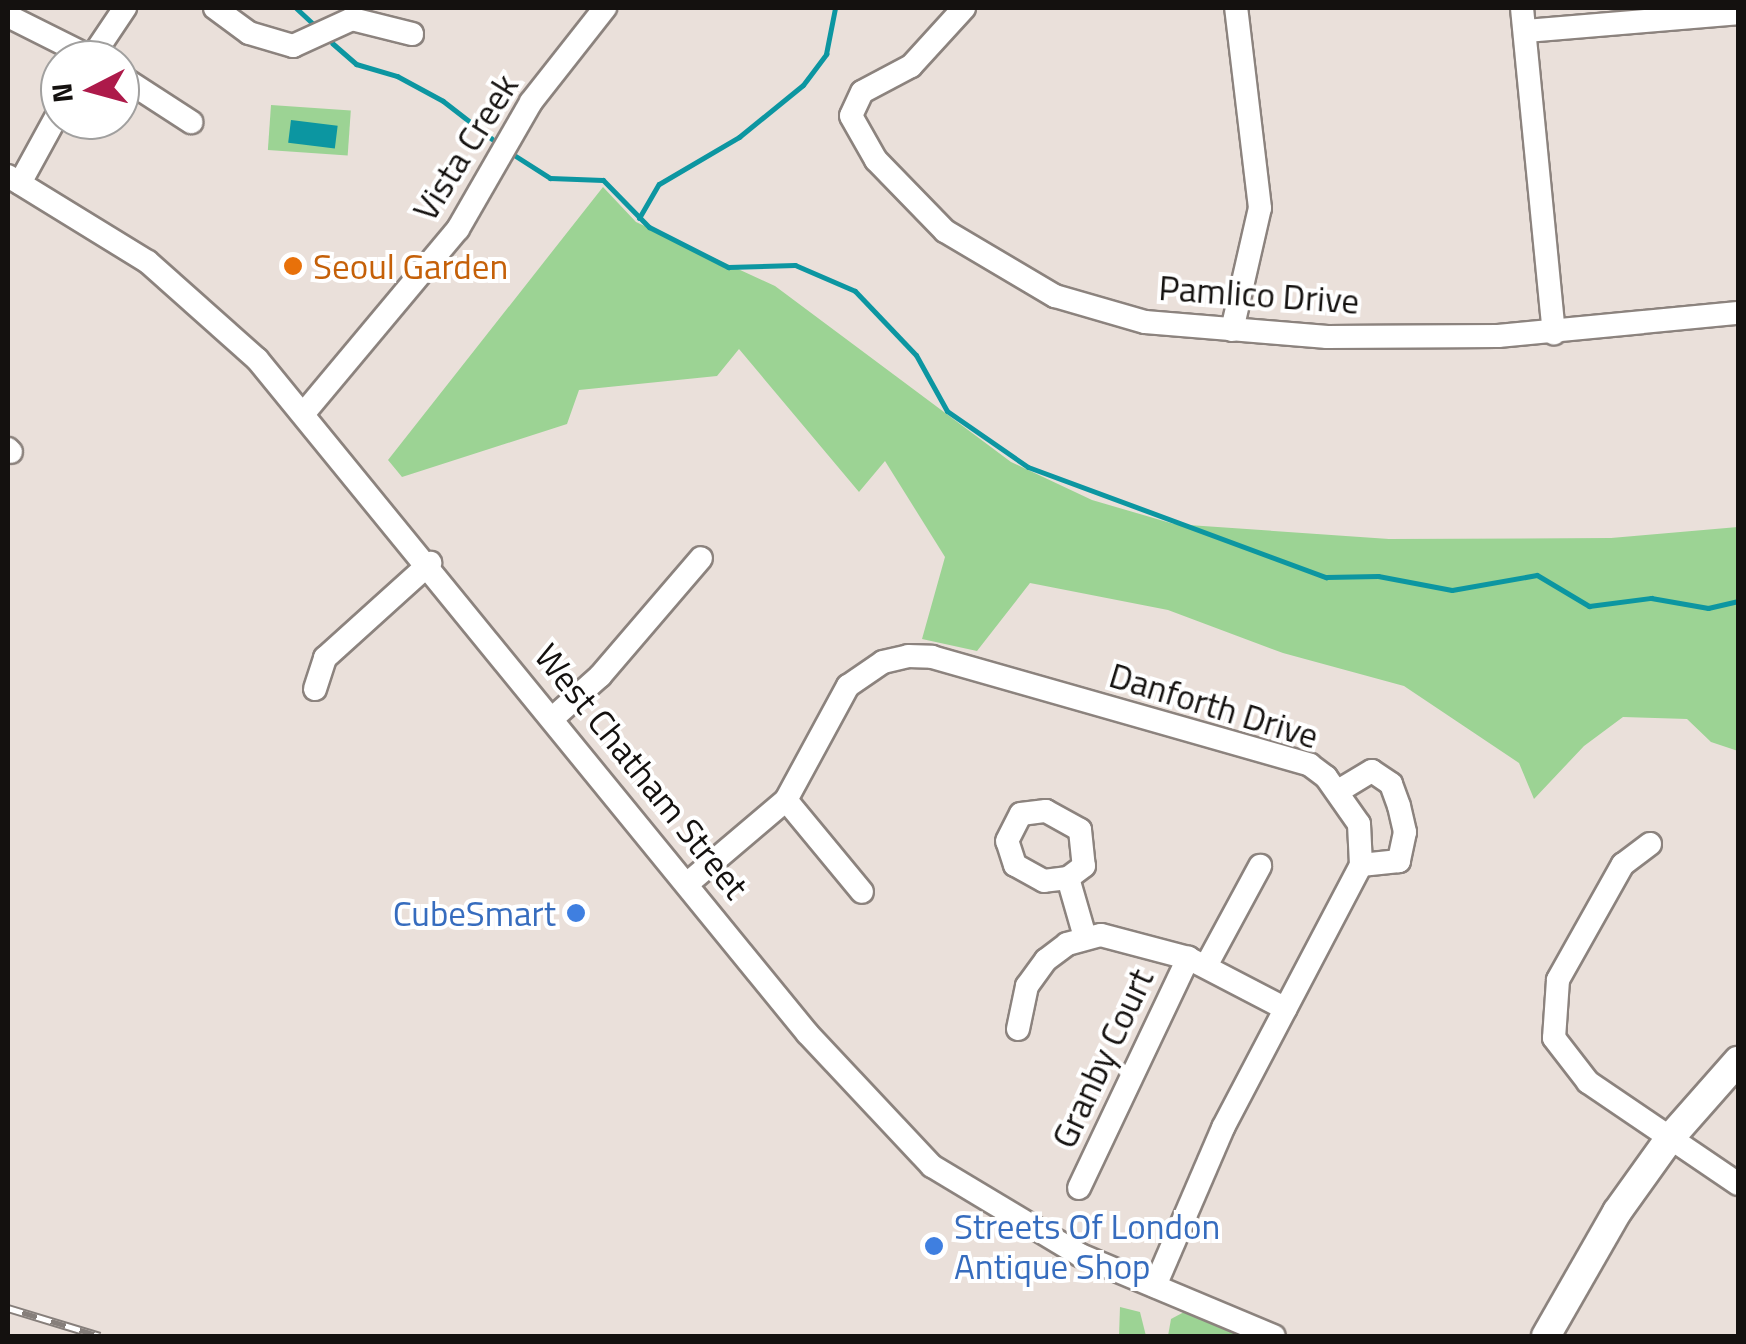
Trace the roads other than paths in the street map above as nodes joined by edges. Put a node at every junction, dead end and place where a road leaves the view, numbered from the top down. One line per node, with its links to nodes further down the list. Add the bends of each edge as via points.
1 (125, 8): 11 (street)
2 (215, 8): 9 (street, via 250,32 293,46 352,19)
3 (605, 8): 19 (street, Vista Creek, via 531,102 458,230)
4 (964, 8): 17 (street, Pamlico Drive, via 911,66 862,92 850,116 909,198 945,231 1024,281 1100,312)
5 (1236, 8): 17 (street, via 1260,208 1257,245)
6 (1738, 12): 8 (street)
7 (8, 16): 10 (street)
8 (1523, 19): 18 (street)
9 (412, 34)
10 (55, 40)
11 (105, 40)
12 (140, 89): 13 (street)
13 (190, 122)
14 (40, 140): 15 (street)
15 (14, 180): 19 (street, West Chatham Street, via 148,262 236,336)
16 (1738, 313): 18 (street, Pamlico Drive)
17 (1232, 330): 18 (street, Pamlico Drive, via 1346,337)
18 (1554, 332)
19 (304, 414): 21 (street, West Chatham Street)
20 (701, 558): 23 (street, via 600,676)
21 (430, 563): 22 (street, via 326,658); 23 (street, West Chatham Street)
22 (315, 689)
23 (554, 717): 30 (street, West Chatham Street)
24 (1340, 790): 25 (street, Danforth Drive, via 1310,766 932,657 908,656 883,662 848,686); 27 (street, Danforth Drive, via 1358,824); 27 (street, via 1372,771 1391,784 1399,806 1405,832 1399,861)
25 (786, 800): 30 (street, Danforth Drive); 31 (street)
26 (1650, 844): 37 (street, via 1623,864 1558,980 1552,1017 1570,1066)
27 (1361, 865): 34 (street)
28 (1260, 866): 33 (street, Granby Court)
29 (1068, 878): 32 (street)
30 (686, 884): 40 (street, West Chatham Street, via 878,1115 932,1166 1007,1216)
31 (862, 892)
32 (1085, 937): 33 (street, via 1119,936); 35 (street, via 1037,972)
33 (1197, 962): 34 (street); 39 (street, Granby Court)
34 (1286, 1009): 40 (street, via 1222,1128)
35 (1018, 1029)
36 (1738, 1061): 37 (main road)
37 (1670, 1138): 38 (street); 42 (main road, via 1617,1212)
38 (1738, 1184)
39 (1078, 1188)
40 (1156, 1286): 41 (street, West Chatham Street)
41 (1274, 1336)
42 (1546, 1336)

